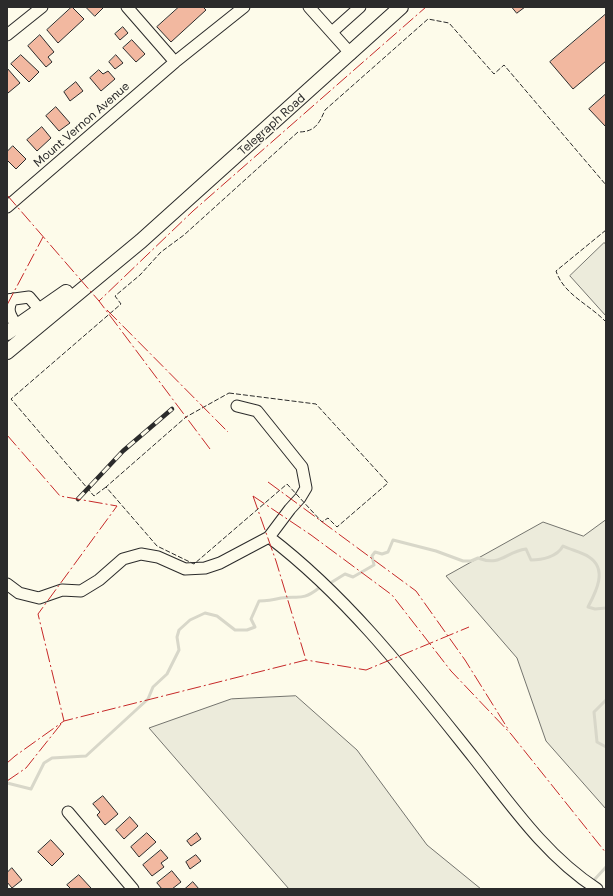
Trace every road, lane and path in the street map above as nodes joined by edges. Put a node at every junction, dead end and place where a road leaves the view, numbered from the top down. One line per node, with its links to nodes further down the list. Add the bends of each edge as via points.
1 (42, 7): 8 (street)
2 (128, 7): 10 (street)
3 (244, 7): 10 (street, Mount Vernon Avenue)
4 (309, 7): 7 (street)
5 (360, 7): 7 (street)
6 (401, 7): 9 (main road, Telegraph Road)
7 (332, 32): 9 (street)
8 (7, 36)
9 (351, 54): 12 (main road, Telegraph Road)
10 (175, 62): 11 (street, Mount Vernon Avenue)
11 (7, 207)
12 (141, 241): 14 (main road, Telegraph Road); 16 (main road, Telegraph Road)
13 (10, 299): 14 (street, via 29,297); 15 (street, via 8,307)
14 (40, 310): 15 (main road, Telegraph Road)
15 (12, 329)
16 (7, 352)
17 (237, 406): 18 (street, via 257,411 302,467 306,488)
18 (269, 537): 19 (street, via 205,568 185,569 158,557 141,554 123,559 81,591 62,590 39,598 19,593); 22 (street, via 343,602 422,694 525,822 557,858)
19 (7, 584)
20 (68, 812): 21 (street)
21 (133, 889)
22 (597, 889)

